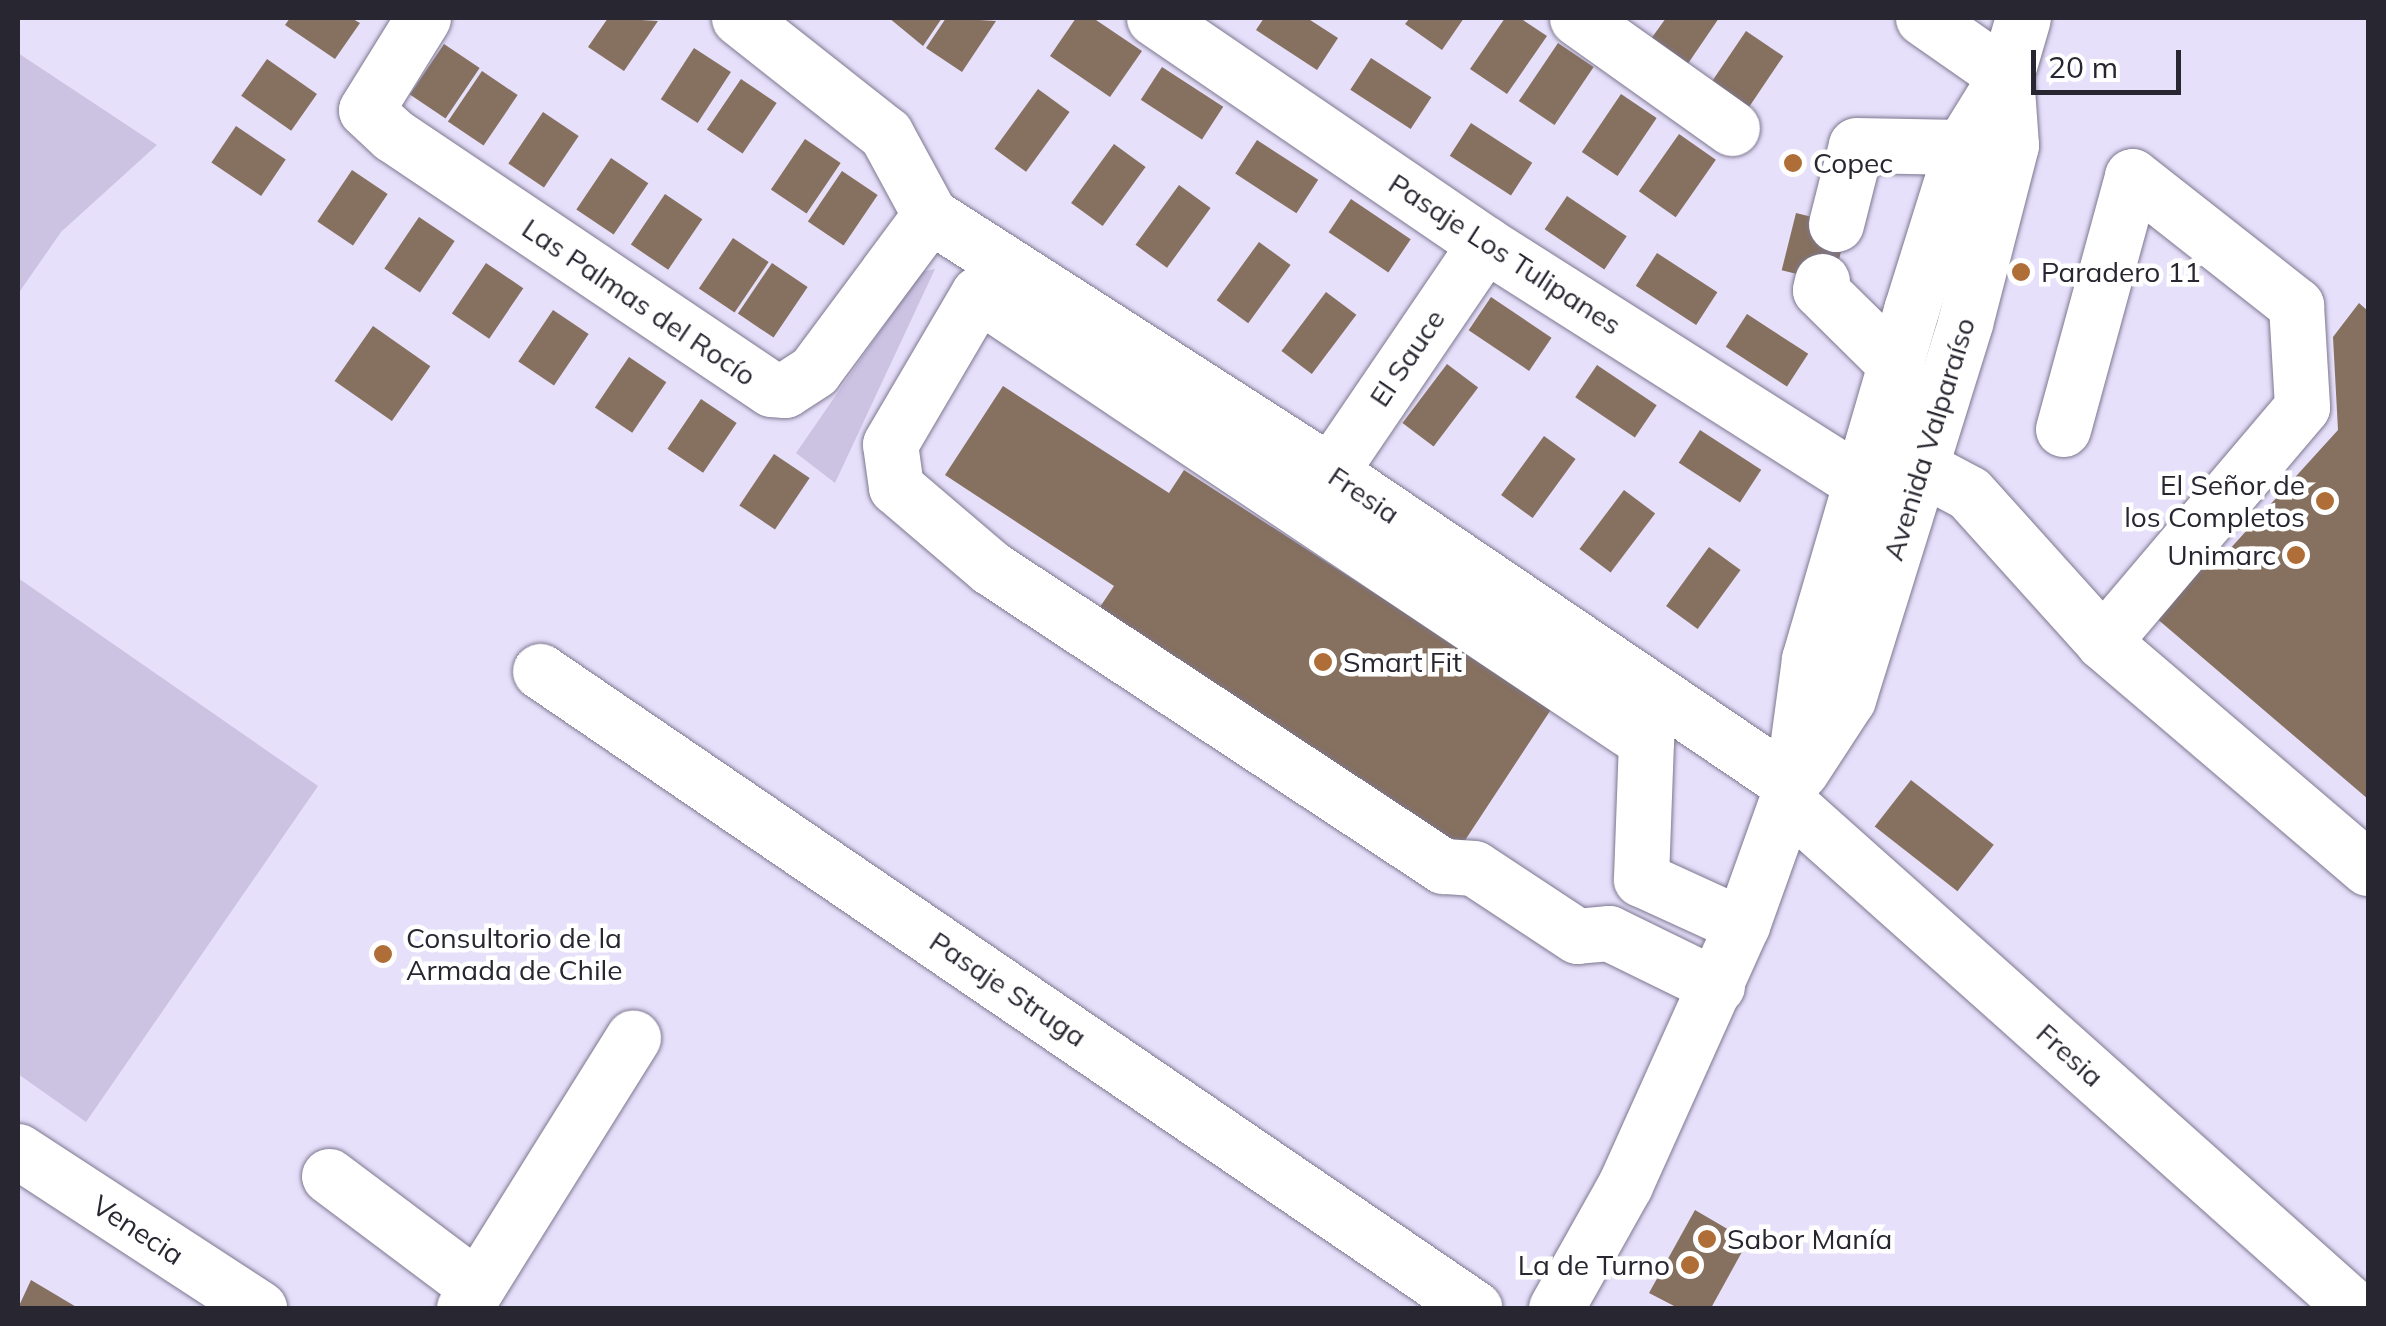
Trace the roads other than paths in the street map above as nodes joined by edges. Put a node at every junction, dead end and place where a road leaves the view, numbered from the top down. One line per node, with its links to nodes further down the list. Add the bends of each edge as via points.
1 (423, 18): 10 (street, Las Palmas del Rocío, via 366,110 393,135 771,389 785,390 814,370)
2 (738, 18): 10 (street, via 886,134)
3 (1154, 18): 12 (street, Pasaje Los Tulipanes)
4 (1577, 18): 8 (street)
5 (1923, 18): 7 (street)
6 (2023, 18): 7 (street, Avenida Valparaíso)
7 (2006, 76): 9 (street, Avenida Valparaíso); 16 (street, Avenida Valparaíso, via 2010,144)
8 (1732, 128)
9 (1962, 147): 11 (street, via 1856,146); 14 (street, Avenida Valparaíso)
10 (930, 215): 17 (street, Fresia)
11 (1836, 224)
12 (1485, 244): 17 (street, El Sauce); 18 (street, Pasaje Los Tulipanes)
13 (1822, 281): 14 (street, via 1820,290)
14 (1896, 365): 18 (street, Avenida Valparaíso)
15 (2062, 429): 19 (street, via 2132,176 2296,305 2302,407)
16 (1920, 467): 19 (street, via 1968,493); 21 (street, Avenida Valparaíso, via 1848,698)
17 (1330, 472): 21 (street, Fresia)
18 (1861, 484): 21 (street, Avenida Valparaíso, via 1809,659)
19 (2103, 642): 22 (street)
20 (540, 670): 30 (street, Pasaje Struga)
21 (1789, 793): 23 (street, Avenida Valparaíso); 32 (street, Fresia)
22 (2368, 868)
23 (1742, 925): 24 (street, Avenida Valparaíso); 24 (street, via 1640,879 1646,741 978,294 890,444 896,488 992,568 1443,866 1474,868 1577,936 1609,933)
24 (1717, 986): 31 (street, Avenida Valparaíso, via 1626,1185)
25 (633, 1038): 28 (street)
26 (21, 1161): 29 (street, Venecia)
27 (329, 1176): 28 (street)
28 (470, 1298)
29 (258, 1308)
30 (1474, 1308)
31 (1556, 1308)
32 (2354, 1308)

